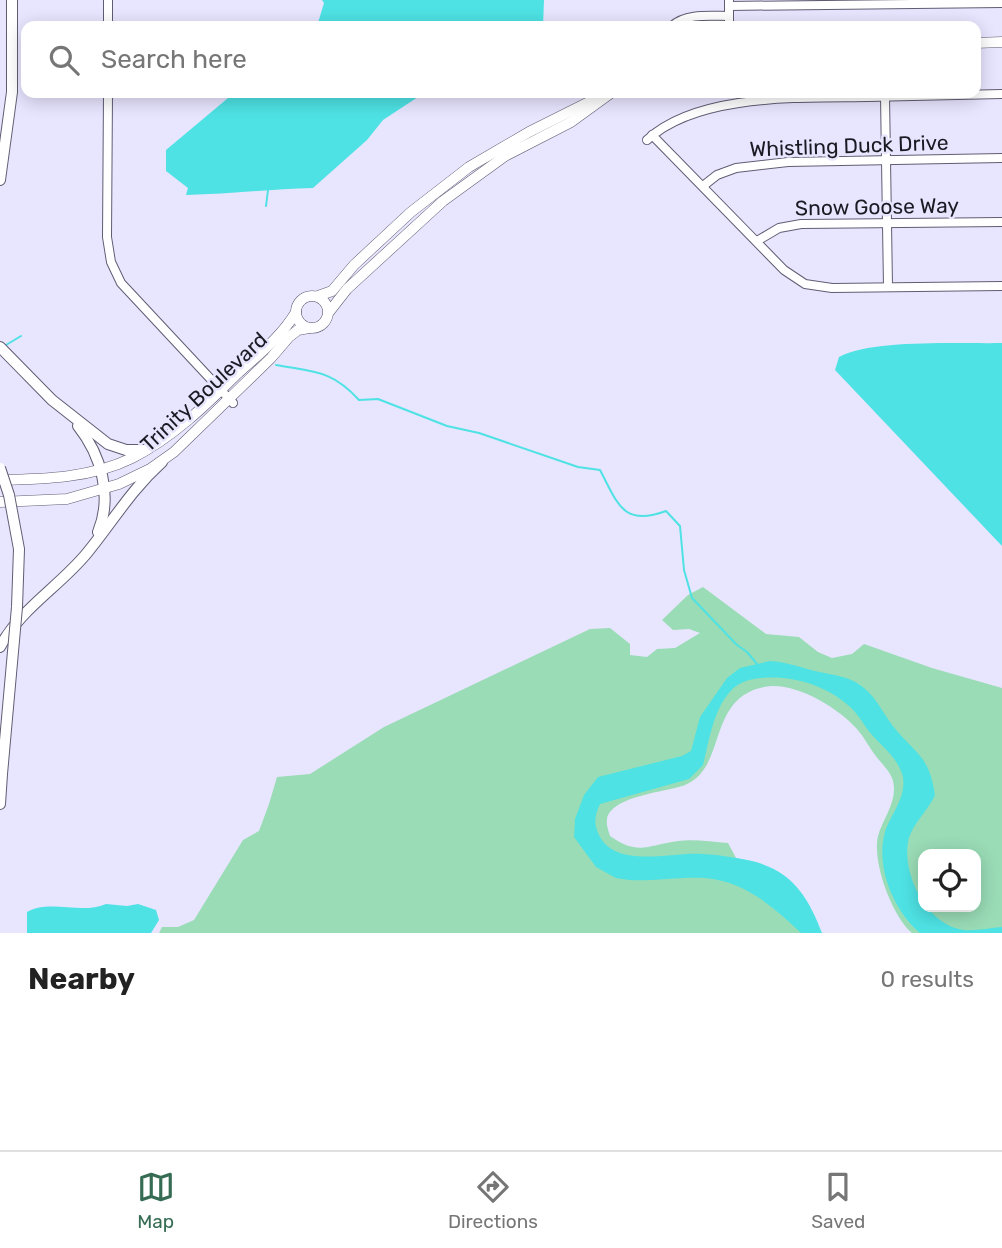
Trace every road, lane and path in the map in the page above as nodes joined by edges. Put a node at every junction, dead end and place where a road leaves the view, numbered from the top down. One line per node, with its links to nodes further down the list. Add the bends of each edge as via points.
1 (12, 0): 18 (highway, via 12,92)
2 (108, 0): 5 (street)
3 (1002, 4): 4 (street)
4 (729, 7): 6 (street)
5 (108, 21)
6 (677, 21)
7 (1002, 42): 8 (main road)
8 (981, 43)
9 (981, 94): 10 (street)
10 (1002, 94)
11 (108, 98): 34 (street, via 107,237 115,272)
12 (599, 98): 29 (main road, Trinity Boulevard, via 469,167 411,212 332,290)
13 (602, 98): 31 (main road, Trinity Boulevard, via 571,122 505,156 443,201 347,289)
14 (739, 98): 17 (street)
15 (782, 98): 17 (street)
16 (885, 98): 21 (street)
17 (740, 103): 23 (street, via 668,123 650,138)
18 (4, 146): 20 (highway); 22 (highway)
19 (1002, 158): 21 (street, Whistling Duck Drive)
20 (0, 160)
21 (886, 160): 23 (street, Whistling Duck Drive, via 761,164 717,175); 25 (street)
22 (0, 180)
23 (703, 186): 26 (street)
24 (1002, 222): 25 (street, Snow Goose Way)
25 (886, 223): 26 (street, Snow Goose Way, via 801,224 782,227); 28 (street)
26 (757, 242): 28 (street, via 790,275 806,284)
27 (1002, 286): 28 (street)
28 (888, 287)
29 (318, 296): 30 (main road, Trinity Boulevard, via 302,299); 31 (main road)
30 (296, 312): 32 (main road, via 299,322); 34 (main road, Trinity Boulevard)
31 (329, 312): 32 (main road, Trinity Boulevard, via 323,325)
32 (309, 328): 35 (main road, Trinity Boulevard, via 289,337)
33 (0, 346): 36 (highway)
34 (222, 389): 35 (street); 37 (main road, Trinity Boulevard)
35 (232, 400): 38 (main road, Trinity Boulevard)
36 (65, 410): 37 (highway, via 108,444); 40 (highway, via 89,442)
37 (145, 450): 40 (main road, Trinity Boulevard)
38 (162, 461): 42 (main road, Trinity Boulevard); 44 (highway, via 131,493)
39 (0, 468): 46 (highway, bridge, via 19,549)
40 (101, 469): 41 (main road, Trinity Boulevard); 42 (highway)
41 (0, 480)
42 (105, 489): 43 (main road, Trinity Boulevard, via 67,499); 44 (highway, via 101,526)
43 (0, 502)
44 (88, 552): 45 (highway, via 22,616)
45 (0, 647)
46 (0, 804)

